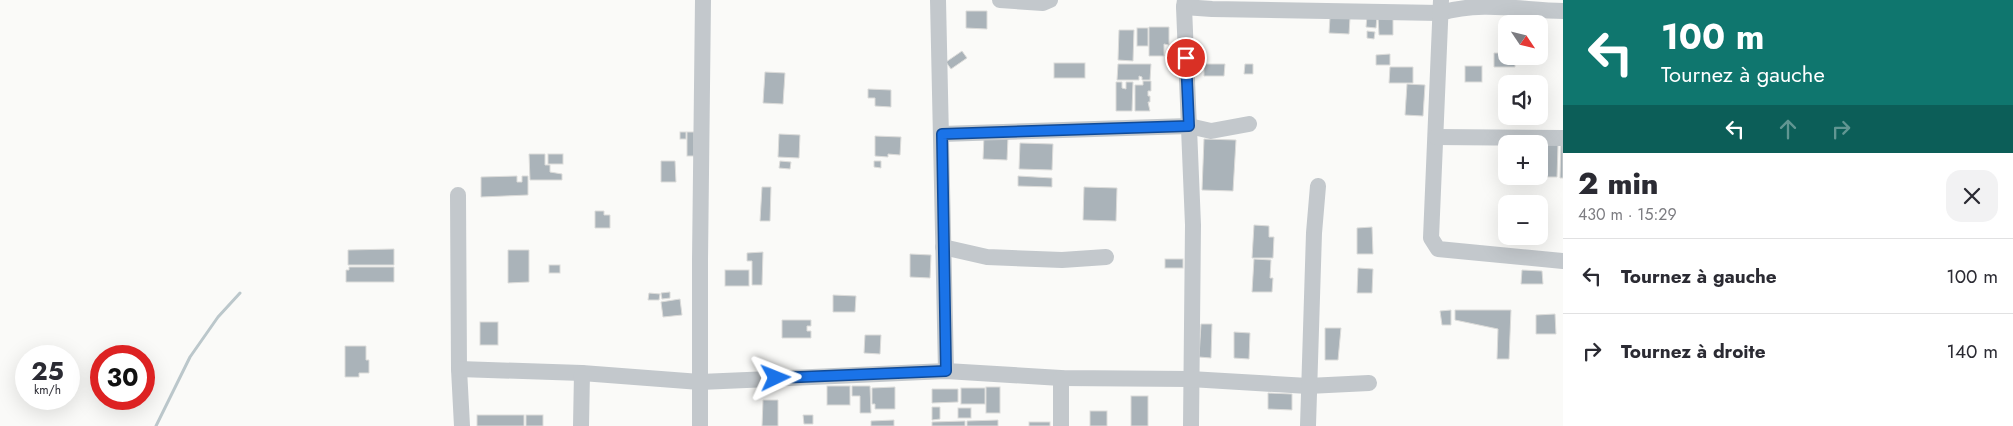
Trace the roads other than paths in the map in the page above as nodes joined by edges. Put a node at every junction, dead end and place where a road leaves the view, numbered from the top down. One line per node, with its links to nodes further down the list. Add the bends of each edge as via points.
1 (703, 0): 23 (street)
2 (938, 0): 10 (street)
3 (1000, 0): 4 (street, via 1043,3)
4 (1050, 0)
5 (1185, 4): 6 (street); 9 (street)
6 (1440, 6): 7 (street); 11 (street)
7 (1563, 11)
8 (1250, 124): 9 (street, via 1211,131)
9 (1189, 126): 10 (street); 22 (street, via 1193,225)
10 (942, 134): 15 (street)
11 (1436, 137): 12 (street); 17 (street, via 1431,238 1438,249)
12 (1563, 138)
13 (1318, 186): 25 (street)
14 (458, 195): 18 (street)
15 (943, 246): 16 (street, via 988,257 1062,260); 19 (street)
16 (1106, 257)
17 (1563, 261)
18 (459, 369): 20 (street); 26 (street)
19 (946, 371): 21 (street); 23 (street)
20 (582, 373): 23 (street); 27 (street)
21 (1061, 378): 22 (street); 29 (street)
22 (1190, 379): 25 (street); 30 (street)
23 (700, 382): 28 (street)
24 (1369, 383): 25 (street)
25 (1308, 386): 31 (street)
26 (462, 426)
27 (580, 426)
28 (700, 426)
29 (1061, 426)
30 (1191, 426)
31 (1308, 426)

